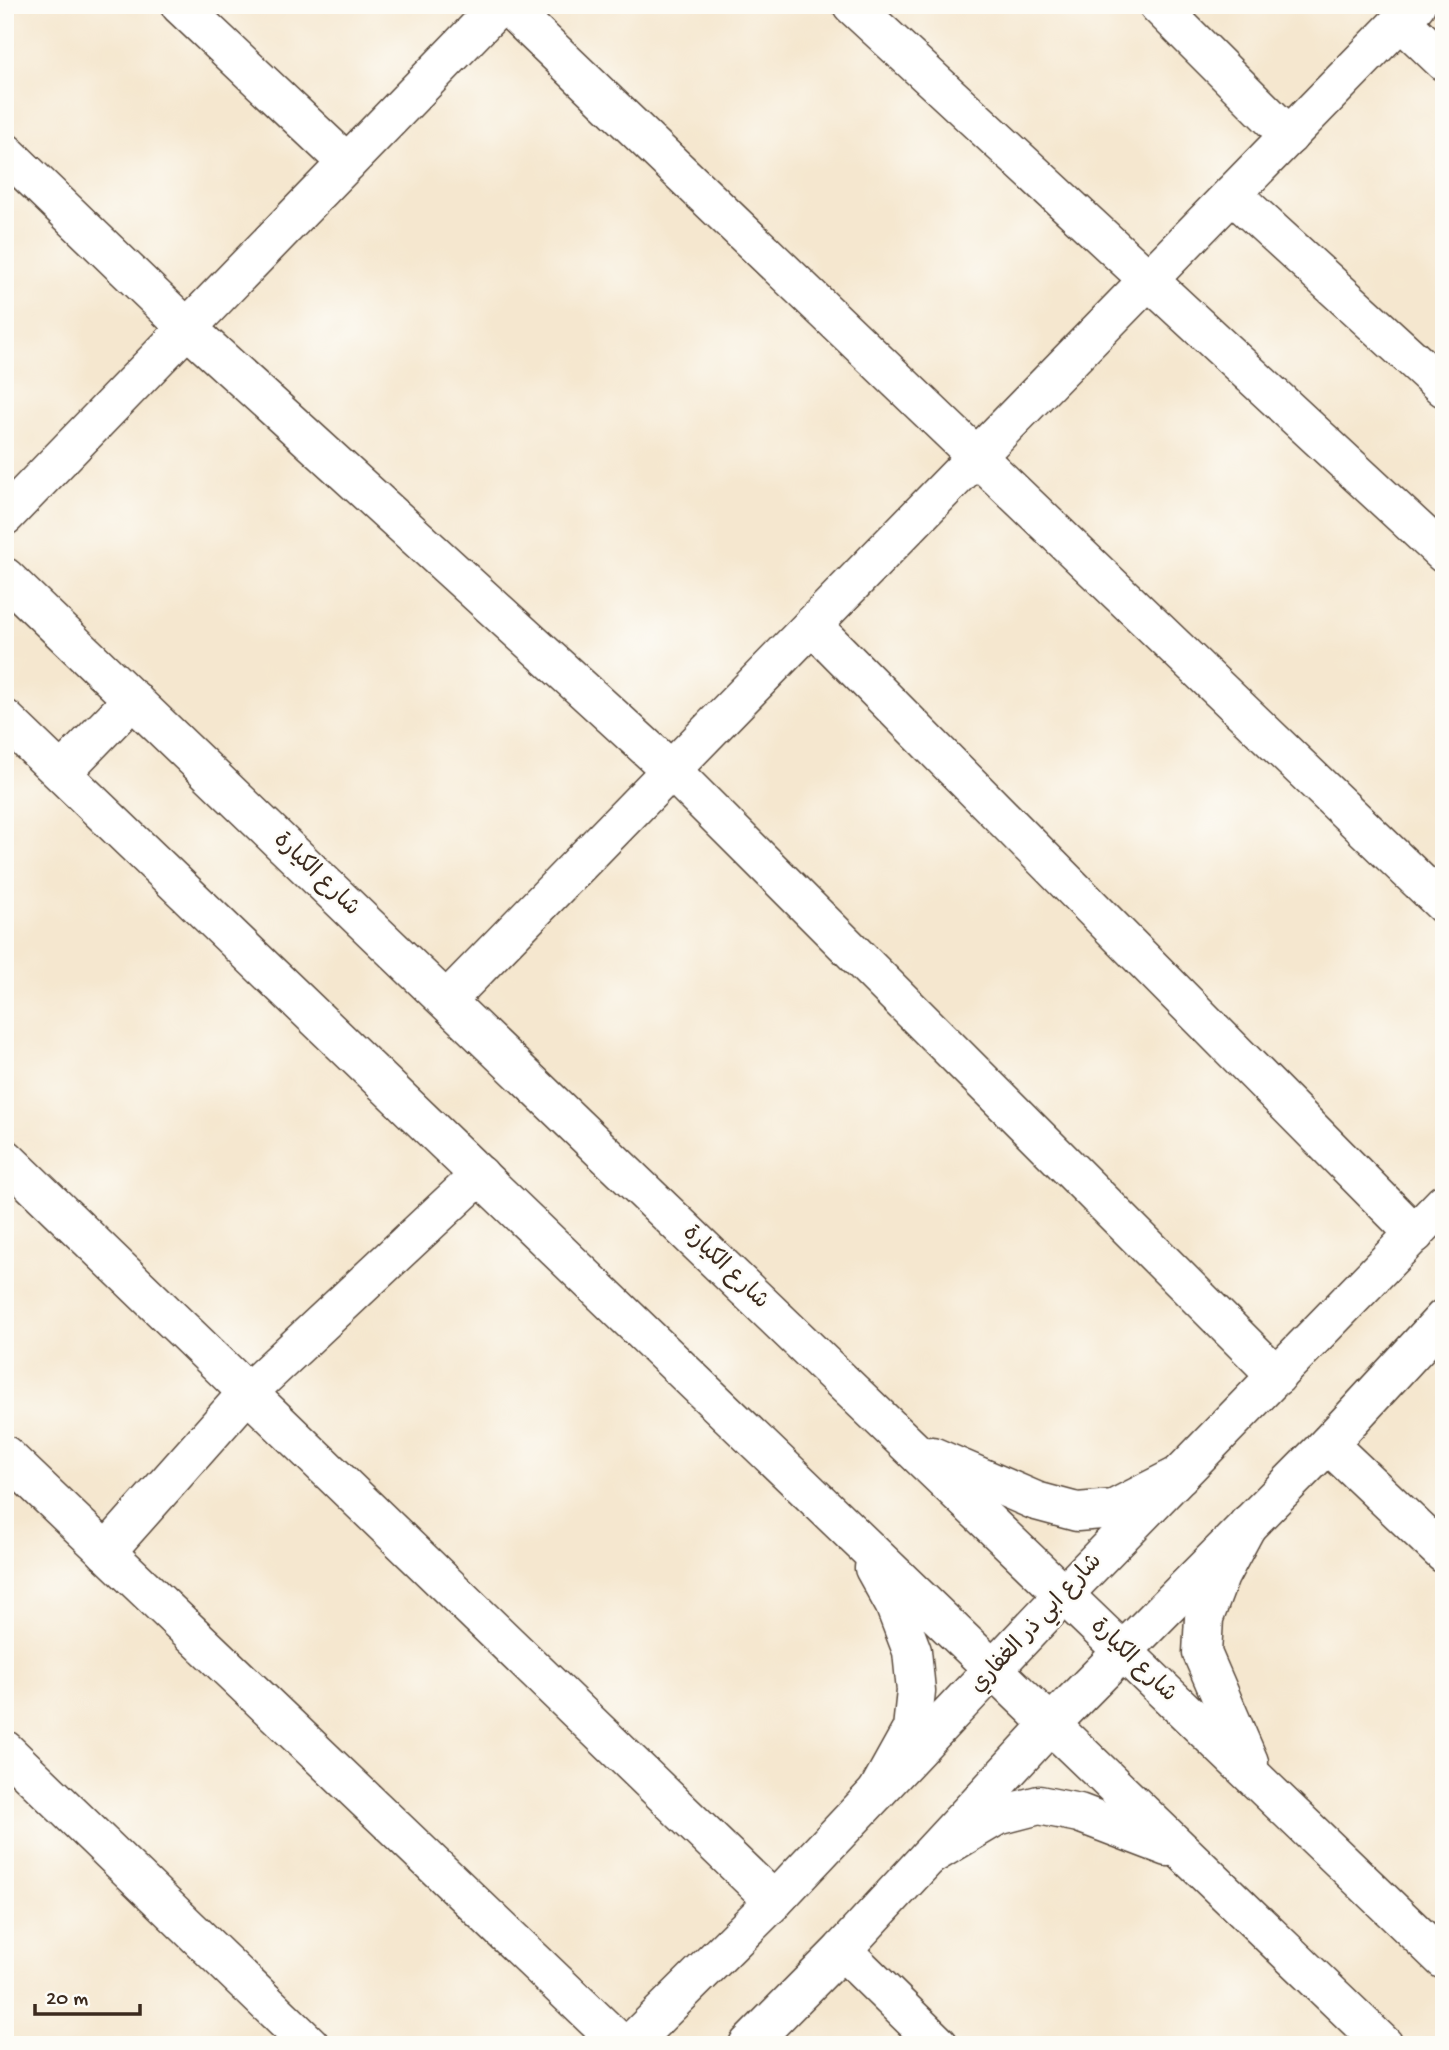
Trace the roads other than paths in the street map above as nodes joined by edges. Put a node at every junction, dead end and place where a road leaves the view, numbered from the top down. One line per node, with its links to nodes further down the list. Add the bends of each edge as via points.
1 (180, 5): 10 (street)
2 (500, 5): 10 (street)
3 (506, 5): 15 (street)
4 (852, 5): 12 (street)
5 (1158, 5): 8 (street)
6 (1408, 13): 7 (street); 8 (street)
7 (1444, 62)
8 (1289, 136): 11 (street)
9 (5, 152): 13 (street)
10 (347, 163): 13 (street)
11 (1232, 194): 12 (street); 14 (street)
12 (1148, 280): 15 (street); 17 (street)
13 (187, 328): 16 (street); 22 (street)
14 (1444, 388)
15 (976, 457): 19 (street); 24 (street)
16 (5, 516)
17 (1444, 554)
18 (5, 577): 20 (street, شارع الكيارة)
19 (812, 625): 22 (street); 29 (street)
20 (133, 699): 23 (street); 25 (street, شارع الكيارة)
21 (8, 728): 23 (street)
22 (671, 770): 25 (street); 31 (street)
23 (62, 772): 27 (street)
24 (1444, 905)
25 (447, 1000): 34 (street, شارع الكيارة)
26 (5, 1158): 32 (street)
27 (480, 1175): 32 (street); 38 (street)
28 (1444, 1203): 29 (street, شارع ابي ذر الغفاري)
29 (1415, 1234): 31 (street, شارع ابي ذر الغفاري)
30 (1444, 1318): 33 (street)
31 (1277, 1376): 36 (street, شارع ابي ذر الغفاري)
32 (248, 1392): 39 (street); 50 (street)
33 (1328, 1444): 37 (street); 40 (street)
34 (910, 1446): 36 (street, via 1036,1501 1077,1512 1114,1509); 41 (street, شارع الكيارة)
35 (5, 1455): 39 (street)
36 (1180, 1475): 41 (street, شارع ابي ذر الغفاري)
37 (1248, 1524): 42 (street); 46 (street, via 1204,1618 1202,1653)
38 (858, 1538): 43 (street); 47 (street, via 899,1616 912,1651 916,1691 912,1729)
39 (106, 1552): 54 (street)
40 (1444, 1554)
41 (1063, 1594): 42 (street, شارع الكيارة); 43 (street, شارع ابي ذر الغفاري)
42 (1123, 1651): 44 (street); 46 (street, شارع الكيارة)
43 (994, 1670): 44 (street); 47 (street, شارع ابي ذر الغفاري)
44 (1051, 1724): 48 (street); 49 (street)
45 (5, 1750): 53 (street)
46 (1257, 1780): 52 (street, شارع الكيارة)
47 (877, 1792): 50 (street, شارع ابي ذر الغفاري)
48 (1187, 1855): 49 (street, via 1079,1813 1038,1805 997,1816); 58 (street)
49 (928, 1857): 51 (street)
50 (774, 1901): 55 (street, شارع ابي ذر الغفاري)
51 (842, 1950): 56 (street); 57 (street)
52 (1444, 1960)
53 (310, 2045)
54 (622, 2045)
55 (629, 2045)
56 (748, 2045)
57 (939, 2045)
58 (1384, 2045)

